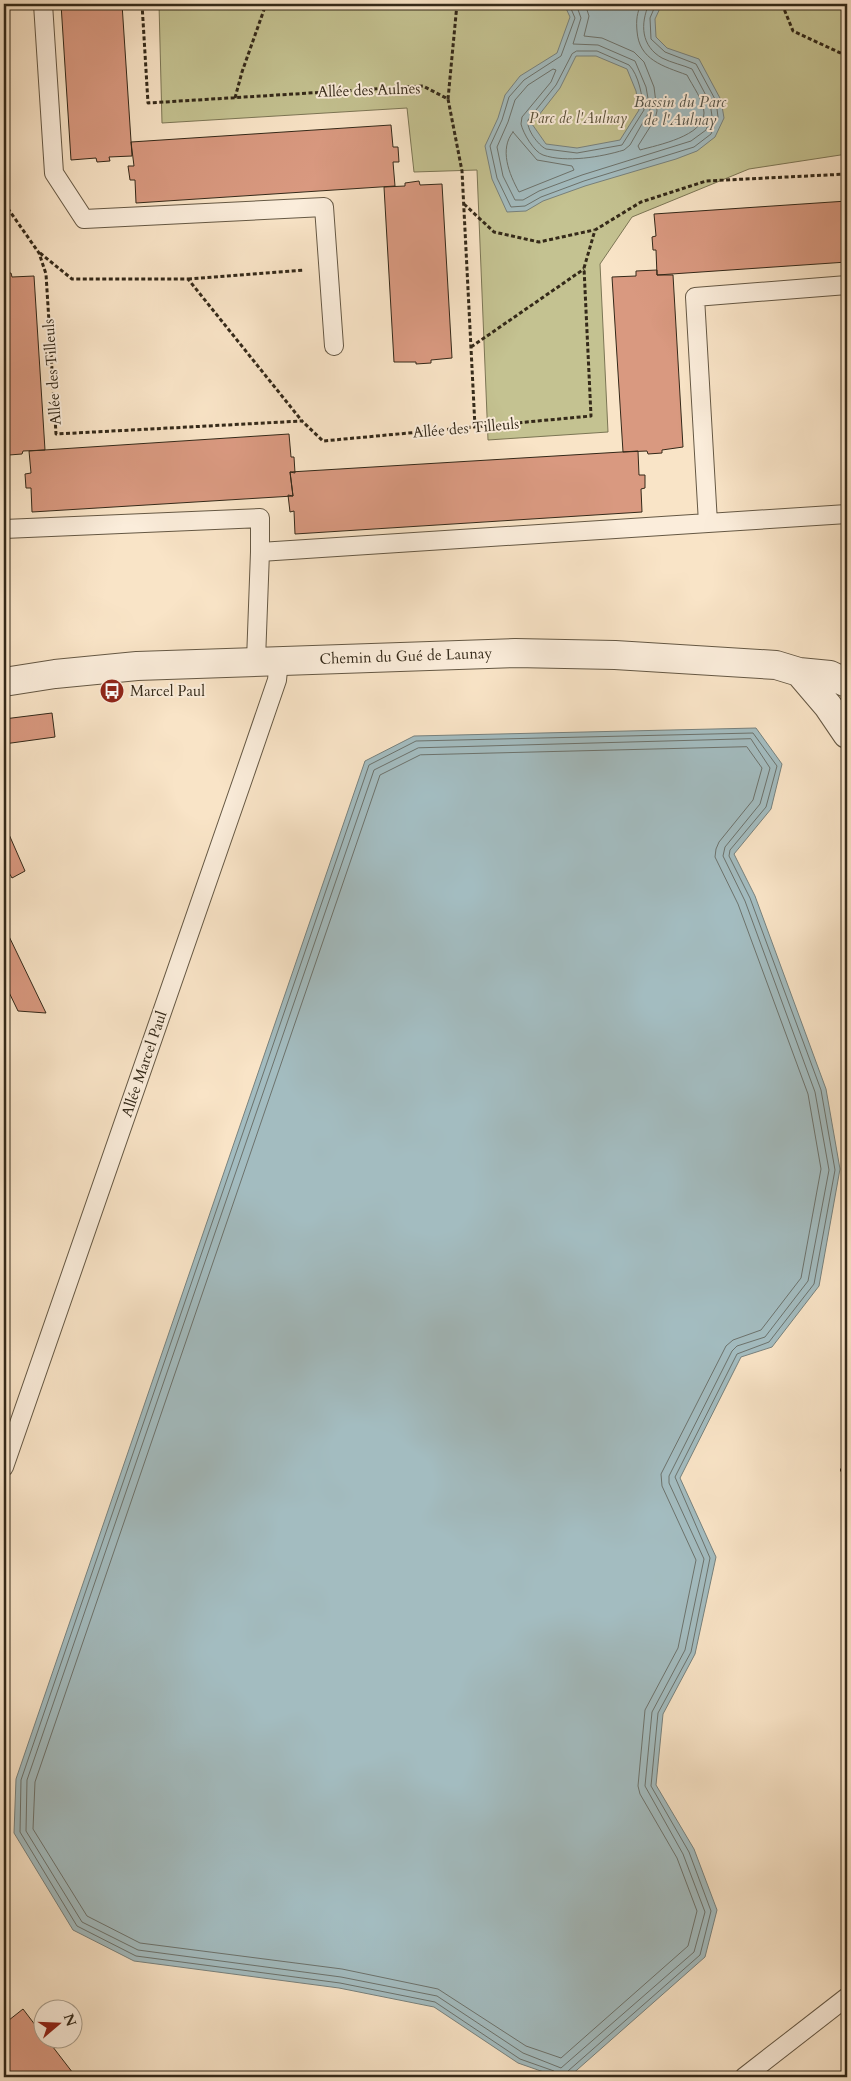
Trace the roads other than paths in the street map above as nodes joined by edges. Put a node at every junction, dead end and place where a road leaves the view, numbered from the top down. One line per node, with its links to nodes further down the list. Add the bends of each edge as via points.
1 (43, 4): 3 (lane, via 54,173 84,219 324,207)
2 (847, 285): 5 (lane, via 695,296)
3 (334, 346)
4 (847, 514): 5 (lane)
5 (708, 522): 7 (lane)
6 (4, 529): 7 (lane, via 260,518)
7 (260, 552): 8 (lane, Allée Marcel Paul)
8 (268, 660): 9 (street, Chemin du Gué de Launay, via 515,653 615,655 776,665); 10 (street, Chemin du Gué de Launay, via 137,666 55,674); 13 (lane, Allée Marcel Paul, via 277,680)
9 (799, 672): 11 (street, Chemin du Gué de Launay, via 830,675); 12 (street)
10 (7, 683)
11 (847, 683)
12 (847, 734)
13 (4, 1467)
14 (847, 1997): 15 (lane)
15 (744, 2077)

